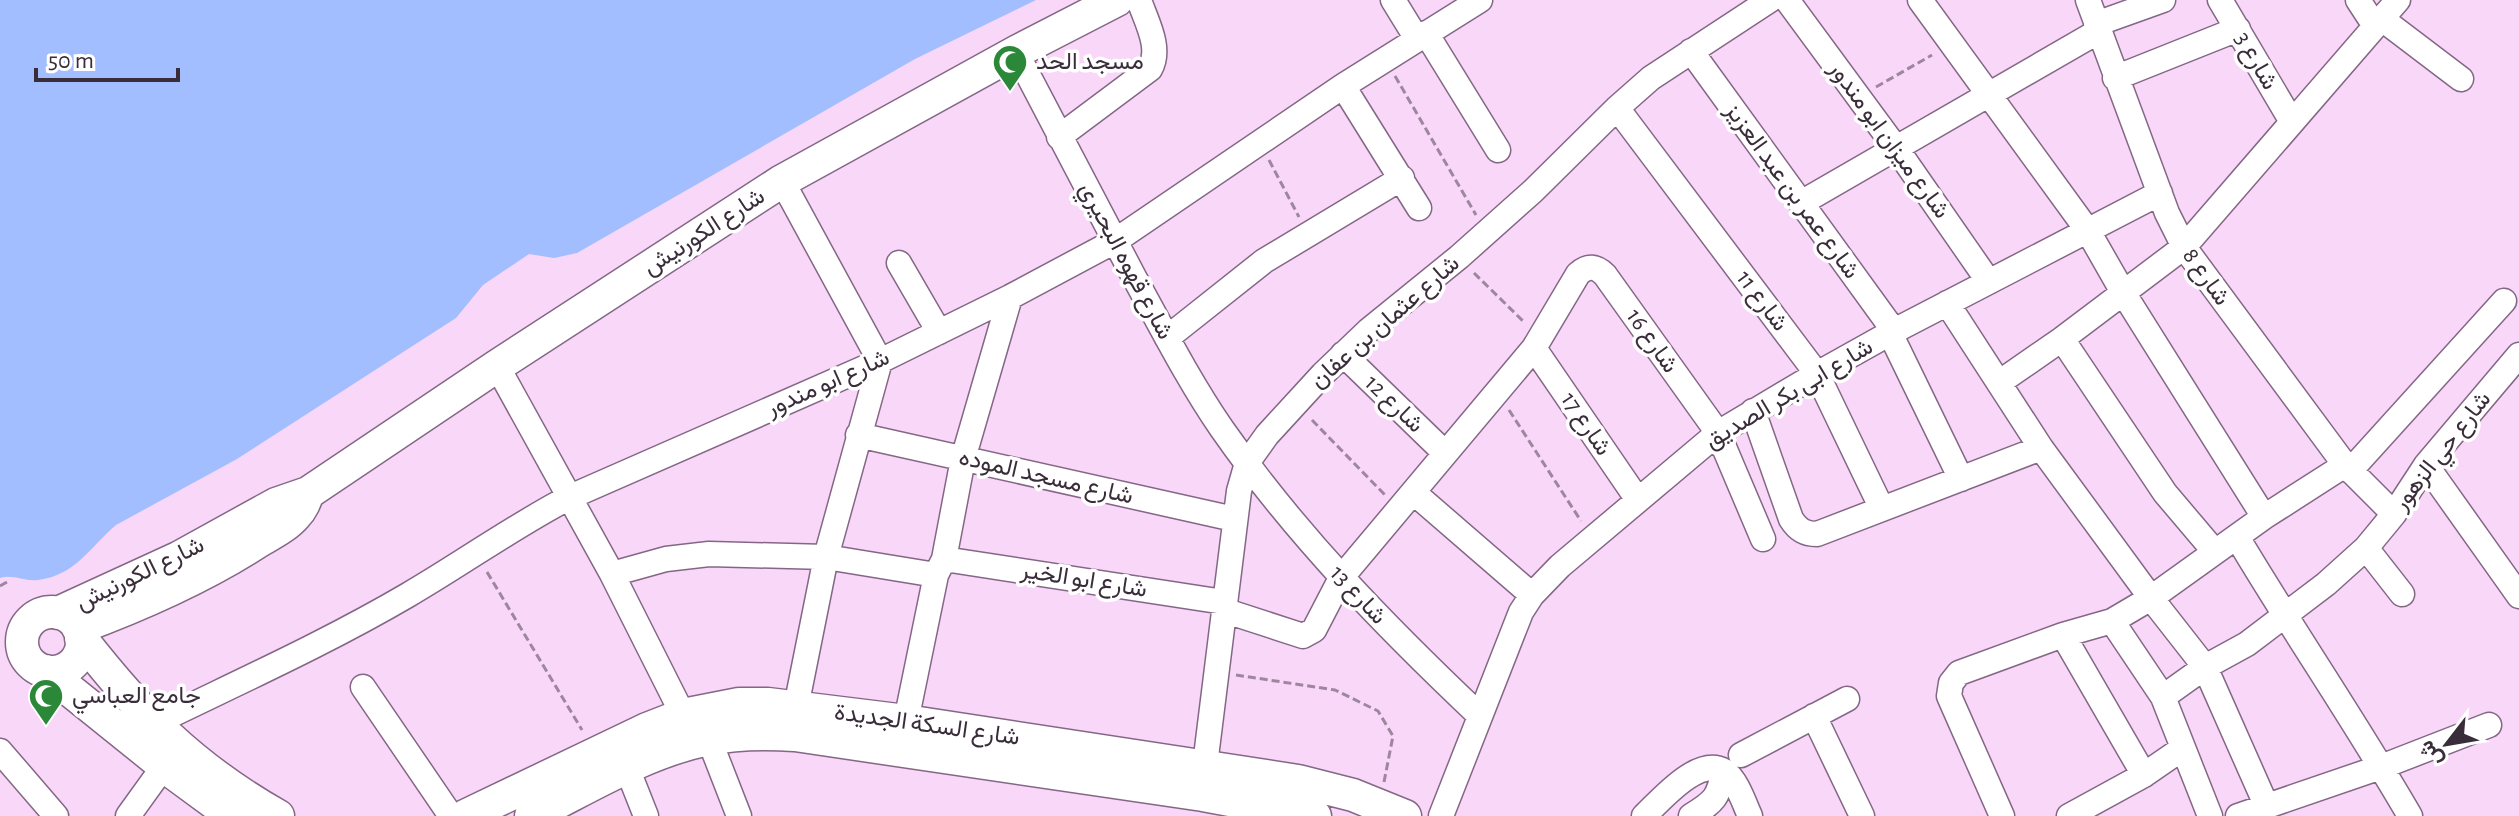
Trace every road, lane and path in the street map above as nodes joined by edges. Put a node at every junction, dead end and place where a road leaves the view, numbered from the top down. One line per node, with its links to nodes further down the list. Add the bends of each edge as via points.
1 (1117, 0): 19 (main road, شارع الكورنيش)
2 (1139, 0): 28 (street, via 1155,50 1150,69)
3 (1393, 0): 16 (street)
4 (1480, 0): 16 (street, شارع ابو مندور)
5 (1770, 0): 18 (street, شارع عثمان بن عفان)
6 (1787, 0): 25 (street, شارع ميزان ابو مندور)
7 (1920, 0): 17 (street)
8 (2088, 0): 14 (street, شارع 8)
9 (2163, 0): 14 (street)
10 (2220, 0): 15 (street, شارع 3)
11 (2358, 0): 13 (street)
12 (2398, 0): 13 (street)
13 (2379, 22): 22 (street); 27 (street)
14 (2098, 28): 21 (street, شارع 8); 24 (street)
15 (2238, 29): 21 (street); 27 (street, شارع 3)
16 (1422, 36): 20 (street, شارع ابو مندور); 31 (street)
17 (1952, 44): 24 (street); 25 (path)
18 (1691, 51): 26 (street, شارع عثمان بن عفان); 35 (street, شارع عمر بن عبد العزيز)
19 (1016, 52): 28 (street, شارع قهوه البحيري); 33 (main road, شارع الكورنيش)
20 (1385, 59): 23 (street, شارع ابو مندور); 38 (path)
21 (2115, 78): 34 (street, شارع 8)
22 (2461, 79)
23 (1343, 86): 29 (street, شارع ابو مندور); 32 (street)
24 (1989, 94): 30 (street); 37 (street)
25 (1859, 97): 30 (street, شارع ميزان ابو مندور)
26 (1617, 108): 38 (street, شارع عثمان بن عفان); 58 (street, شارع 11)
27 (2292, 122): 41 (street)
28 (1059, 137): 40 (street, شارع قهوه البحيري)
29 (1260, 144): 39 (path); 40 (street, شارع ابو مندور)
30 (1896, 148): 35 (street); 44 (street, شارع ميزان ابو مندور)
31 (1498, 150)
32 (1402, 178): 36 (street); 39 (street)
33 (782, 181): 56 (street); 57 (main road, شارع الكورنيش)
34 (2160, 193): 37 (street, شارع ابى بكر الصديق); 41 (street, شارع 8)
35 (1801, 203): 50 (street, شارع عمر بن عبد العزيز)
36 (1419, 208)
37 (2088, 231): 44 (street, شارع ابى بكر الصديق); 45 (street)
38 (1486, 232): 42 (street, شارع عثمان بن عفان)
39 (1309, 234): 51 (street, via 1264,261)
40 (1115, 241): 46 (street, شارع ابو مندور); 51 (street, شارع قهوه البحيري)
41 (2184, 247): 45 (street); 70 (street, شارع 8)
42 (1459, 257): 53 (path); 54 (street, شارع عثمان بن عفان)
43 (899, 263): 49 (street)
44 (1989, 282): 48 (street, شارع ابى بكر الصديق)
45 (2124, 294): 52 (street); 77 (street)
46 (1010, 297): 49 (street, شارع ابو مندور); 67 (street)
47 (2504, 301): 70 (street)
48 (1947, 303): 50 (street, شارع ابى بكر الصديق); 59 (street)
49 (939, 332): 56 (street, شارع ابو مندور)
50 (1892, 332): 58 (street, شارع ابى بكر الصديق); 71 (street, شارع عمر بن عبد العزيز)
51 (1167, 338): 68 (street, شارع قهوه البحيري)
52 (2062, 339): 59 (street); 84 (street, via 2165,493)
53 (1537, 342): 60 (street); 63 (street, شارع 16, via 1578,274 1584,268 1599,269); 74 (street, شارع 17)
54 (1343, 354): 61 (street, شارع عثمان بن عفان); 66 (street, شارع 12)
55 (2519, 355): 69 (street, شارع حي الزهور)
56 (880, 361): 64 (street); 72 (street, شارع ابو مندور)
57 (497, 366): 72 (street); 98 (main road, شارع الكورنيش, via 308,493 289,522 239,554 133,607)
58 (1817, 374): 62 (street, شارع ابى بكر الصديق); 75 (street, شارع 11)
59 (2000, 382): 65 (street)
60 (1496, 390): 66 (street); 80 (path)
61 (1296, 402): 68 (street, شارع عثمان بن عفان); 73 (path, via 1355,466)
62 (1753, 411): 63 (street, شارع ابى بكر الصديق); 75 (street, via 1791,519 1802,531 1817,534)
63 (1718, 433): 74 (street, شارع ابى بكر الصديق); 81 (street)
64 (858, 435): 67 (street, شارع مسجد الموده); 85 (street)
65 (2041, 448): 71 (street); 94 (street)
66 (1445, 453): 73 (street)
67 (963, 459): 78 (street, شارع مسجد الموده); 86 (street)
68 (1247, 463): 78 (street, شارع عثمان بن عفان); 88 (street, شارع 13)
69 (2426, 465): 76 (street, شارع حي الزهور); 93 (street)
70 (2348, 468): 76 (street, شارع 8); 77 (street)
71 (1961, 479): 75 (street)
72 (570, 497): 83 (street, شارع ابو مندور); 87 (street)
73 (1406, 500): 88 (street); 92 (street)
74 (1638, 500): 80 (street, شارع ابى بكر الصديق)
75 (1882, 509)
76 (2394, 514): 82 (street, شارع حي الزهور)
77 (2264, 517): 79 (street)
78 (1234, 519): 95 (street, شارع عثمان بن عفان)
79 (2237, 537): 84 (street); 96 (street)
80 (1592, 539): 92 (street, شارع ابى بكر الصديق)
81 (1763, 539)
82 (2366, 548): 91 (street); 96 (street, شارع حي الزهور)
83 (475, 552): 113 (street, شارع ابو مندور, via 333,637); 118 (path)
84 (2215, 552): 94 (street)
85 (826, 557): 86 (street, شارع ابو الخير); 87 (street, شارع ابو الخير, via 709,554); 108 (street)
86 (940, 567): 95 (street, شارع ابو الخير); 112 (street)
87 (612, 574): 109 (street)
88 (1341, 578): 95 (street, شارع ابو الخير, via 1314,630 1303,636); 110 (street, شارع 13)
89 (7, 582): 90 (path)
90 (0, 586)
91 (2402, 594)
92 (1532, 595): 110 (street, شارع ابى بكر الصديق, via 1512,631)
93 (2519, 596)
94 (2151, 598): 97 (street); 101 (street)
95 (1223, 606): 104 (street, شارع عثمان بن عفان)
96 (2283, 615): 101 (street, شارع حي الزهور, via 2247,644); 122 (street)
97 (2112, 621): 100 (street); 106 (street)
98 (72, 627): 99 (main road, شارع الكورنيش, via 40,615); 102 (main road, via 78,657 55,672); 113 (main road)
99 (13, 631): 102 (main road, via 23,634 24,653)
100 (2063, 635): 124 (street); 142 (street, via 1959,673 1951,683 1949,696)
101 (2205, 667): 106 (street, شارع حي الزهور); 125 (street)
102 (40, 669): 103 (main road); 121 (main road)
103 (0, 670)
104 (1215, 672): 120 (street, شارع عثمان بن عفان); 126 (path, via 1335,690 1378,711 1393,736)
105 (363, 687): 131 (street)
106 (2163, 697): 116 (street)
107 (1847, 699): 111 (street)
108 (796, 707): 109 (main road, شارع السكة الجديدة, via 739,704); 112 (main road, شارع السكة الجديدة)
109 (683, 715): 118 (main road, شارع السكة الجديدة)
110 (1480, 716): 137 (street, شارع ابى بكر الصديق)
111 (1814, 716): 119 (street); 141 (street)
112 (906, 721): 120 (main road, شارع السكة الجديدة)
113 (153, 724): 130 (main road, via 219,779)
114 (2489, 725): 122 (street)
115 (709, 739): 123 (main road, شارع السكة الجديدة); 135 (street); 136 (main road, شارع السكة الجديدة, via 795,735)
116 (2183, 748): 124 (street); 144 (street)
117 (0, 751): 127 (street)
118 (595, 752): 132 (main road, شارع السكة الجديدة)
119 (1733, 763): 138 (street, via 1699,770); 139 (street, via 1712,802); 140 (street)
120 (1205, 765): 126 (main road, شارع السكة الجديدة, via 1298,781)
121 (164, 766): 128 (street); 129 (main road)
122 (2381, 767): 125 (street); 146 (street)
123 (627, 768): 133 (main road, شارع السكة الجديدة); 134 (street)
124 (2144, 775): 143 (street)
125 (2281, 808): 145 (street)
126 (1392, 811)
127 (56, 816)
128 (128, 816)
129 (232, 816)
130 (278, 816)
131 (451, 816)
132 (465, 816)
133 (531, 816)
134 (646, 816)
135 (739, 816)
136 (1315, 816)
137 (1441, 816)
138 (1644, 816)
139 (1691, 816)
140 (1750, 816)
141 (1862, 816)
142 (2002, 816)
143 (2069, 816)
144 (2210, 816)
145 (2238, 816)
146 (2410, 816)

